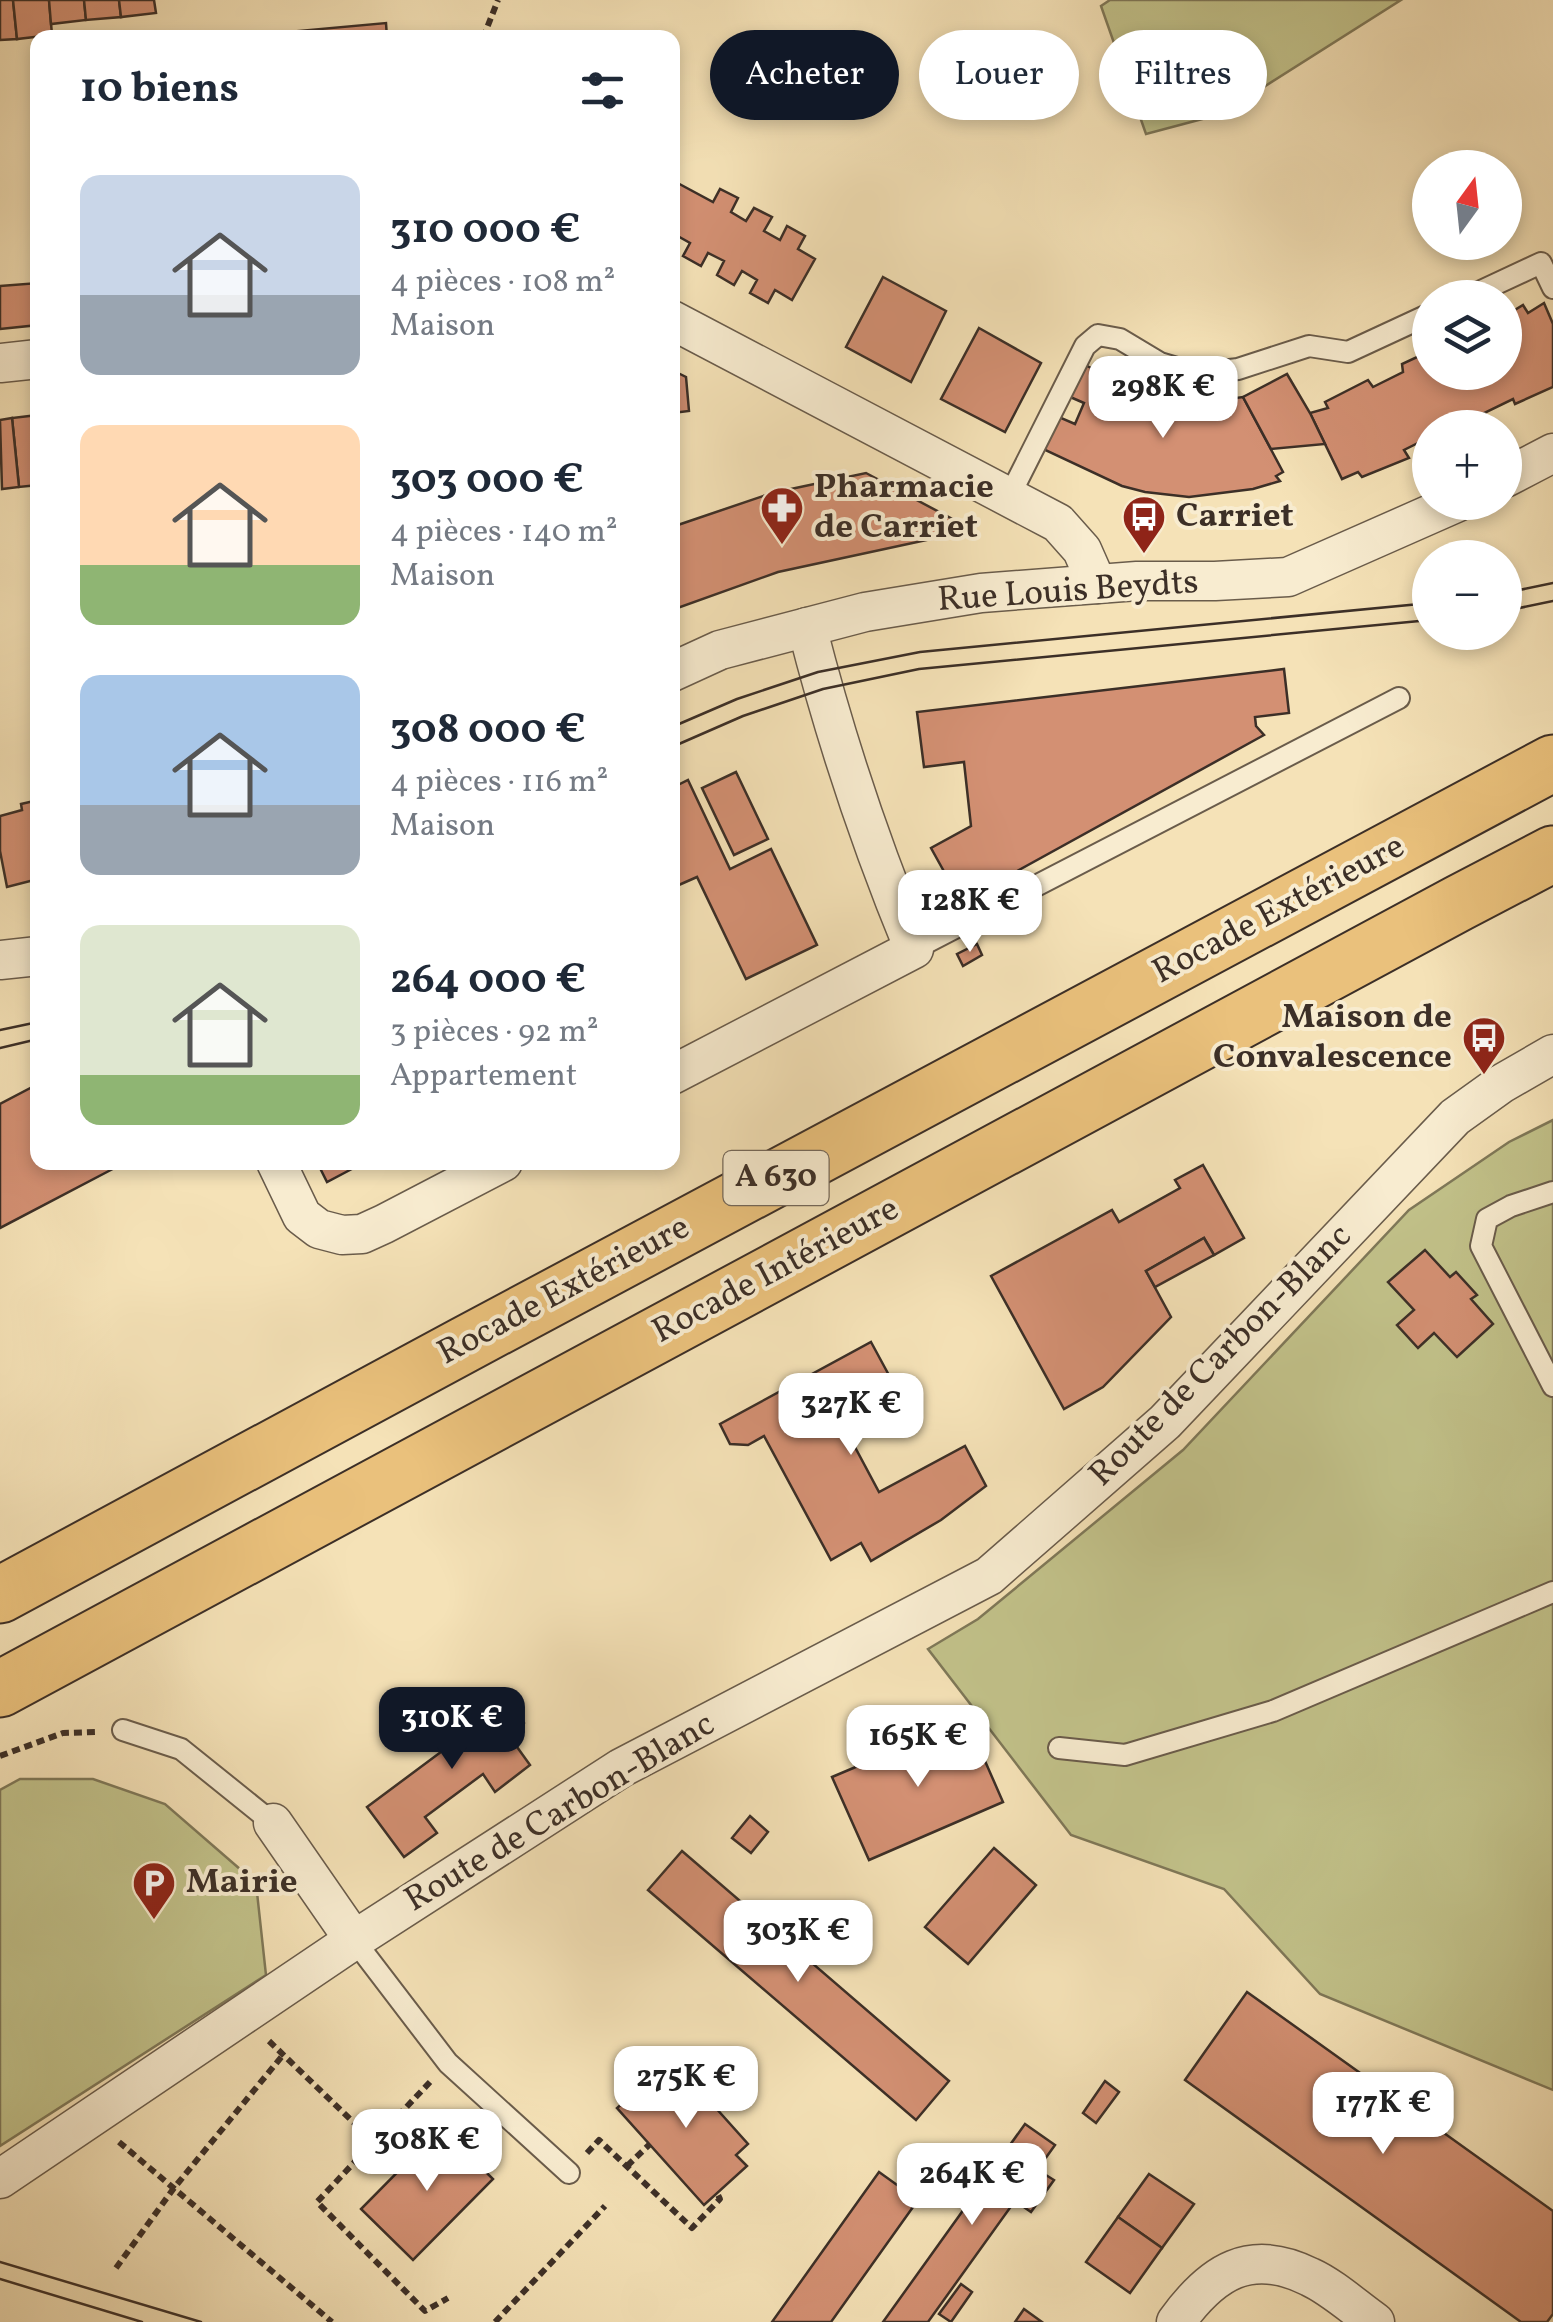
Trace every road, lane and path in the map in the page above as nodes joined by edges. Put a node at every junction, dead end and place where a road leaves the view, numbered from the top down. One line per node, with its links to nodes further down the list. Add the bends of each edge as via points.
1 (498, 0): 2 (path)
2 (486, 30)
3 (1505, 280): 4 (lane, via 1541,263)
4 (1553, 288)
5 (1412, 322): 11 (lane, via 1348,352 1309,346 1197,374 1098,336 1086,346)
6 (680, 324): 11 (street)
7 (30, 360): 8 (street)
8 (0, 363)
9 (1553, 453): 10 (street)
10 (1522, 469)
11 (1009, 497): 13 (street, via 1058,523 1082,550)
12 (1417, 520): 13 (street, Rue Louis Beydts, via 1288,577)
13 (1097, 584): 14 (street, Rue Louis Beydts, via 981,594)
14 (807, 627): 15 (street, Rue Louis Beydts, via 720,650); 19 (street, via 870,839)
15 (680, 668)
16 (1398, 698): 19 (lane)
17 (1553, 764): 29 (highway, Rocade Extérieure / A 630)
18 (1553, 858): 30 (highway, Rocade Intérieure / A 630)
19 (914, 950): 23 (street)
20 (30, 957): 21 (street)
21 (0, 960)
22 (1553, 1054): 35 (street, Route de Carbon-Blanc, via 1455,1116 1166,1422 989,1576 622,1768)
23 (680, 1071)
24 (280, 1170): 25 (street, via 302,1216 342,1235 362,1234)
25 (488, 1170)
26 (1553, 1192): 27 (lane, via 1487,1219 1481,1246)
27 (1553, 1386)
28 (1553, 1592): 32 (lane, via 1273,1710 1124,1756)
29 (0, 1595)
30 (0, 1689)
31 (123, 1730): 33 (path, via 63,1733); 34 (lane, via 181,1749)
32 (1060, 1748)
33 (0, 1756)
34 (273, 1823): 35 (street)
35 (354, 1940): 36 (street, Route de Carbon-Blanc); 38 (lane)
36 (248, 2011): 37 (path); 39 (street, Route de Carbon-Blanc)
37 (283, 2055): 40 (path); 46 (path)
38 (448, 2064): 40 (path); 44 (lane)
39 (91, 2118): 45 (street, Route de Carbon-Blanc); 46 (path)
40 (374, 2141): 43 (path); 50 (path, via 317,2202 425,2311)
41 (650, 2144): 42 (path)
42 (627, 2166): 44 (path, via 599,2140); 47 (path, via 692,2228 720,2199)
43 (402, 2168)
44 (569, 2172)
45 (0, 2179)
46 (174, 2188): 49 (path); 51 (path)
47 (717, 2193)
48 (604, 2206): 52 (path)
49 (116, 2268)
50 (448, 2298)
51 (332, 2322)
52 (495, 2322)
53 (1176, 2322): 54 (street, via 1227,2272 1261,2262 1310,2277)
54 (1375, 2322)

